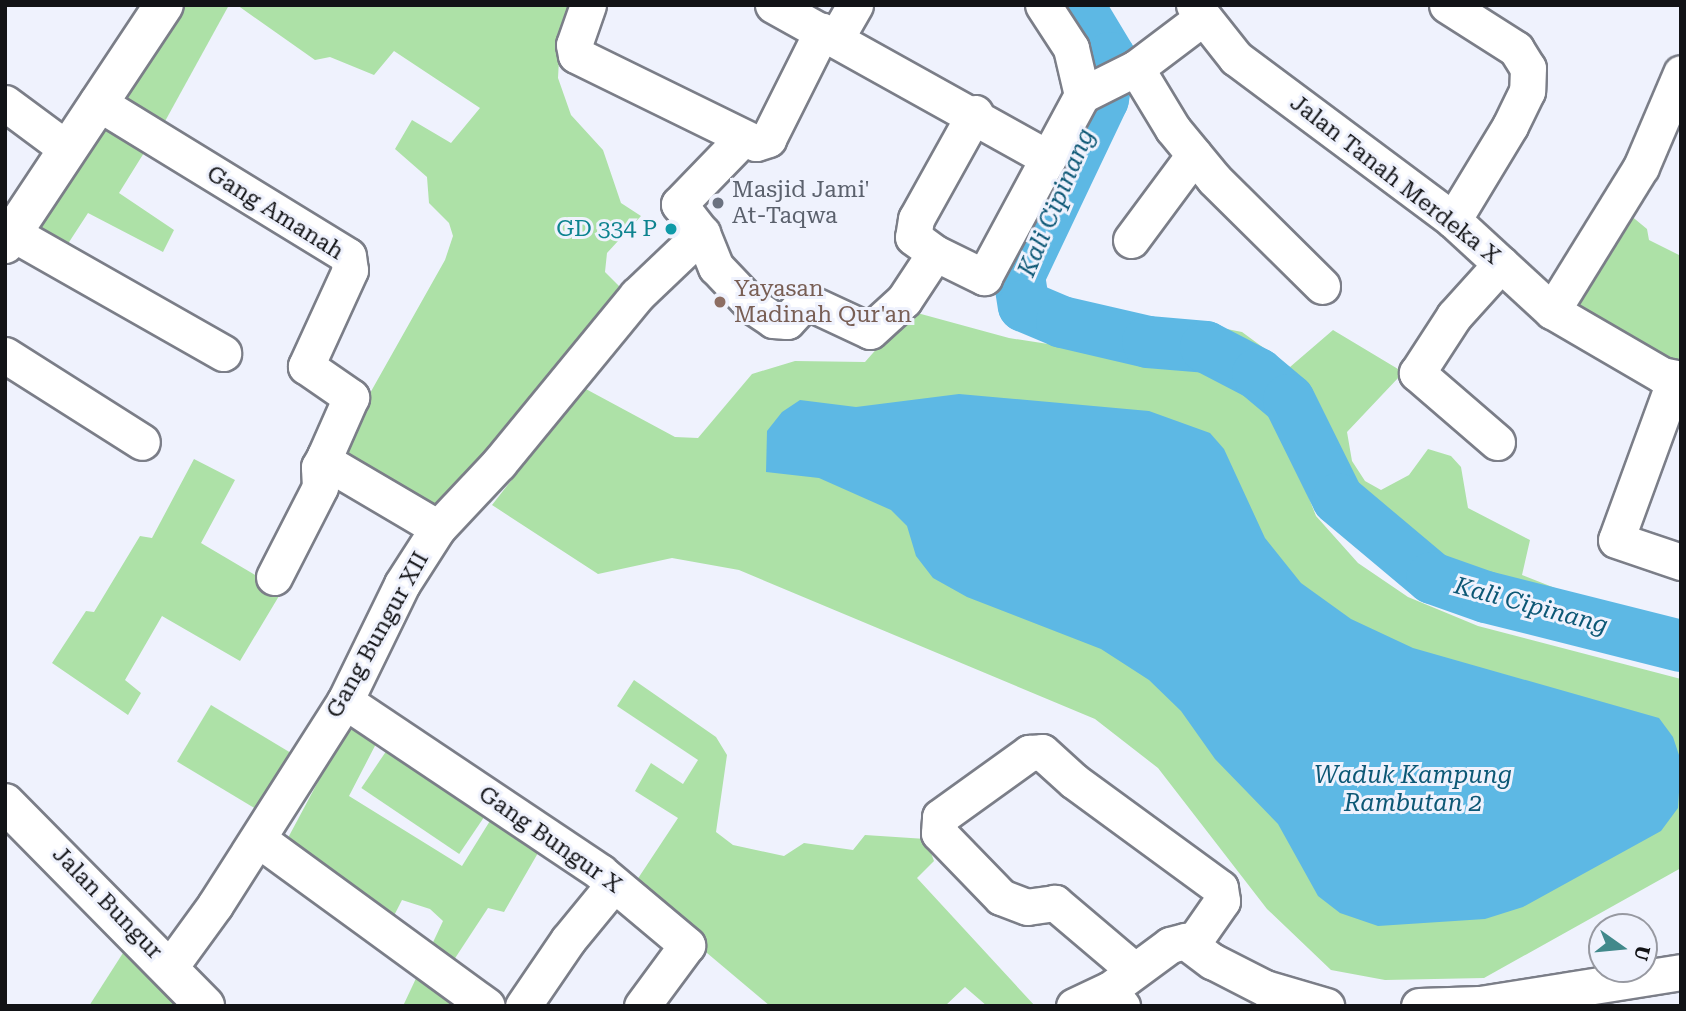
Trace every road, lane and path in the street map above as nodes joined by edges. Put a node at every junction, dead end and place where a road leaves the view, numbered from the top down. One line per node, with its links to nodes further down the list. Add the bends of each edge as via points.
1 (164, 5): 11 (street)
2 (588, 5): 14 (street, via 574,45 576,55)
3 (773, 5): 8 (street)
4 (855, 5): 8 (street)
5 (1044, 5): 10 (street)
6 (1447, 5): 18 (street, via 1517,49 1528,68 1527,91)
7 (1198, 12): 10 (street); 18 (street, Jalan Tanah Merdeka X, via 1236,58)
8 (829, 35): 13 (street); 14 (street, via 768,139 761,144)
9 (1681, 73): 25 (street, via 1641,167)
10 (1103, 79): 16 (street); 17 (street)
11 (97, 102): 15 (street); 31 (street, Gang Amanah, via 352,262 306,366 351,397)
12 (5, 103): 15 (street)
13 (975, 113): 17 (street); 22 (street, via 916,219 914,237)
14 (743, 138): 19 (street, via 682,197 683,214)
15 (67, 149): 20 (street)
16 (1194, 155): 21 (street); 24 (street)
17 (1048, 158): 22 (street, via 988,276)
18 (1453, 220): 23 (street, Jalan Tanah Merdeka X)
19 (702, 233): 22 (street, via 716,267 772,320 787,321 810,303 870,331 904,300); 32 (street, Gang Bungur XII, via 637,295 499,463)
20 (9, 239): 26 (street)
21 (1131, 240)
22 (935, 253)
23 (1501, 264): 25 (street, Jalan Tanah Merdeka X); 30 (street, via 1454,316 1417,373)
24 (1322, 286)
25 (1552, 311): 28 (street, Jalan Tanah Merdeka X)
26 (223, 353)
27 (5, 355): 29 (street)
28 (1678, 379): 33 (street, via 1616,540)
29 (142, 442)
30 (1497, 442)
31 (325, 456): 32 (street, via 331,466); 34 (street, via 318,467 320,487)
32 (438, 528): 35 (street, Gang Bungur XII, via 402,584)
33 (1681, 562)
34 (274, 577)
35 (345, 701): 37 (street, Gang Bungur XII); 38 (street, Gang Bungur X, via 521,816)
36 (5, 803): 40 (street, Jalan Bungur)
37 (258, 839): 40 (street, Gang Bungur XII); 44 (street)
38 (614, 884): 45 (street); 46 (street, Gang Bungur X, via 687,945)
39 (1192, 944): 42 (street, via 1175,942); 42 (street, via 1222,901 1220,888 1074,781 1042,752 1028,753 940,817 939,833 1001,897 1027,907 1055,903); 48 (street, via 1212,961 1265,988)
40 (170, 967): 43 (street, Jalan Bungur)
41 (1681, 972): 49 (street, via 1480,1004)
42 (1121, 989): 47 (street)
43 (205, 1006)
44 (487, 1006)
45 (523, 1006)
46 (642, 1006)
47 (1074, 1006)
48 (1326, 1006)
49 (1419, 1006)

